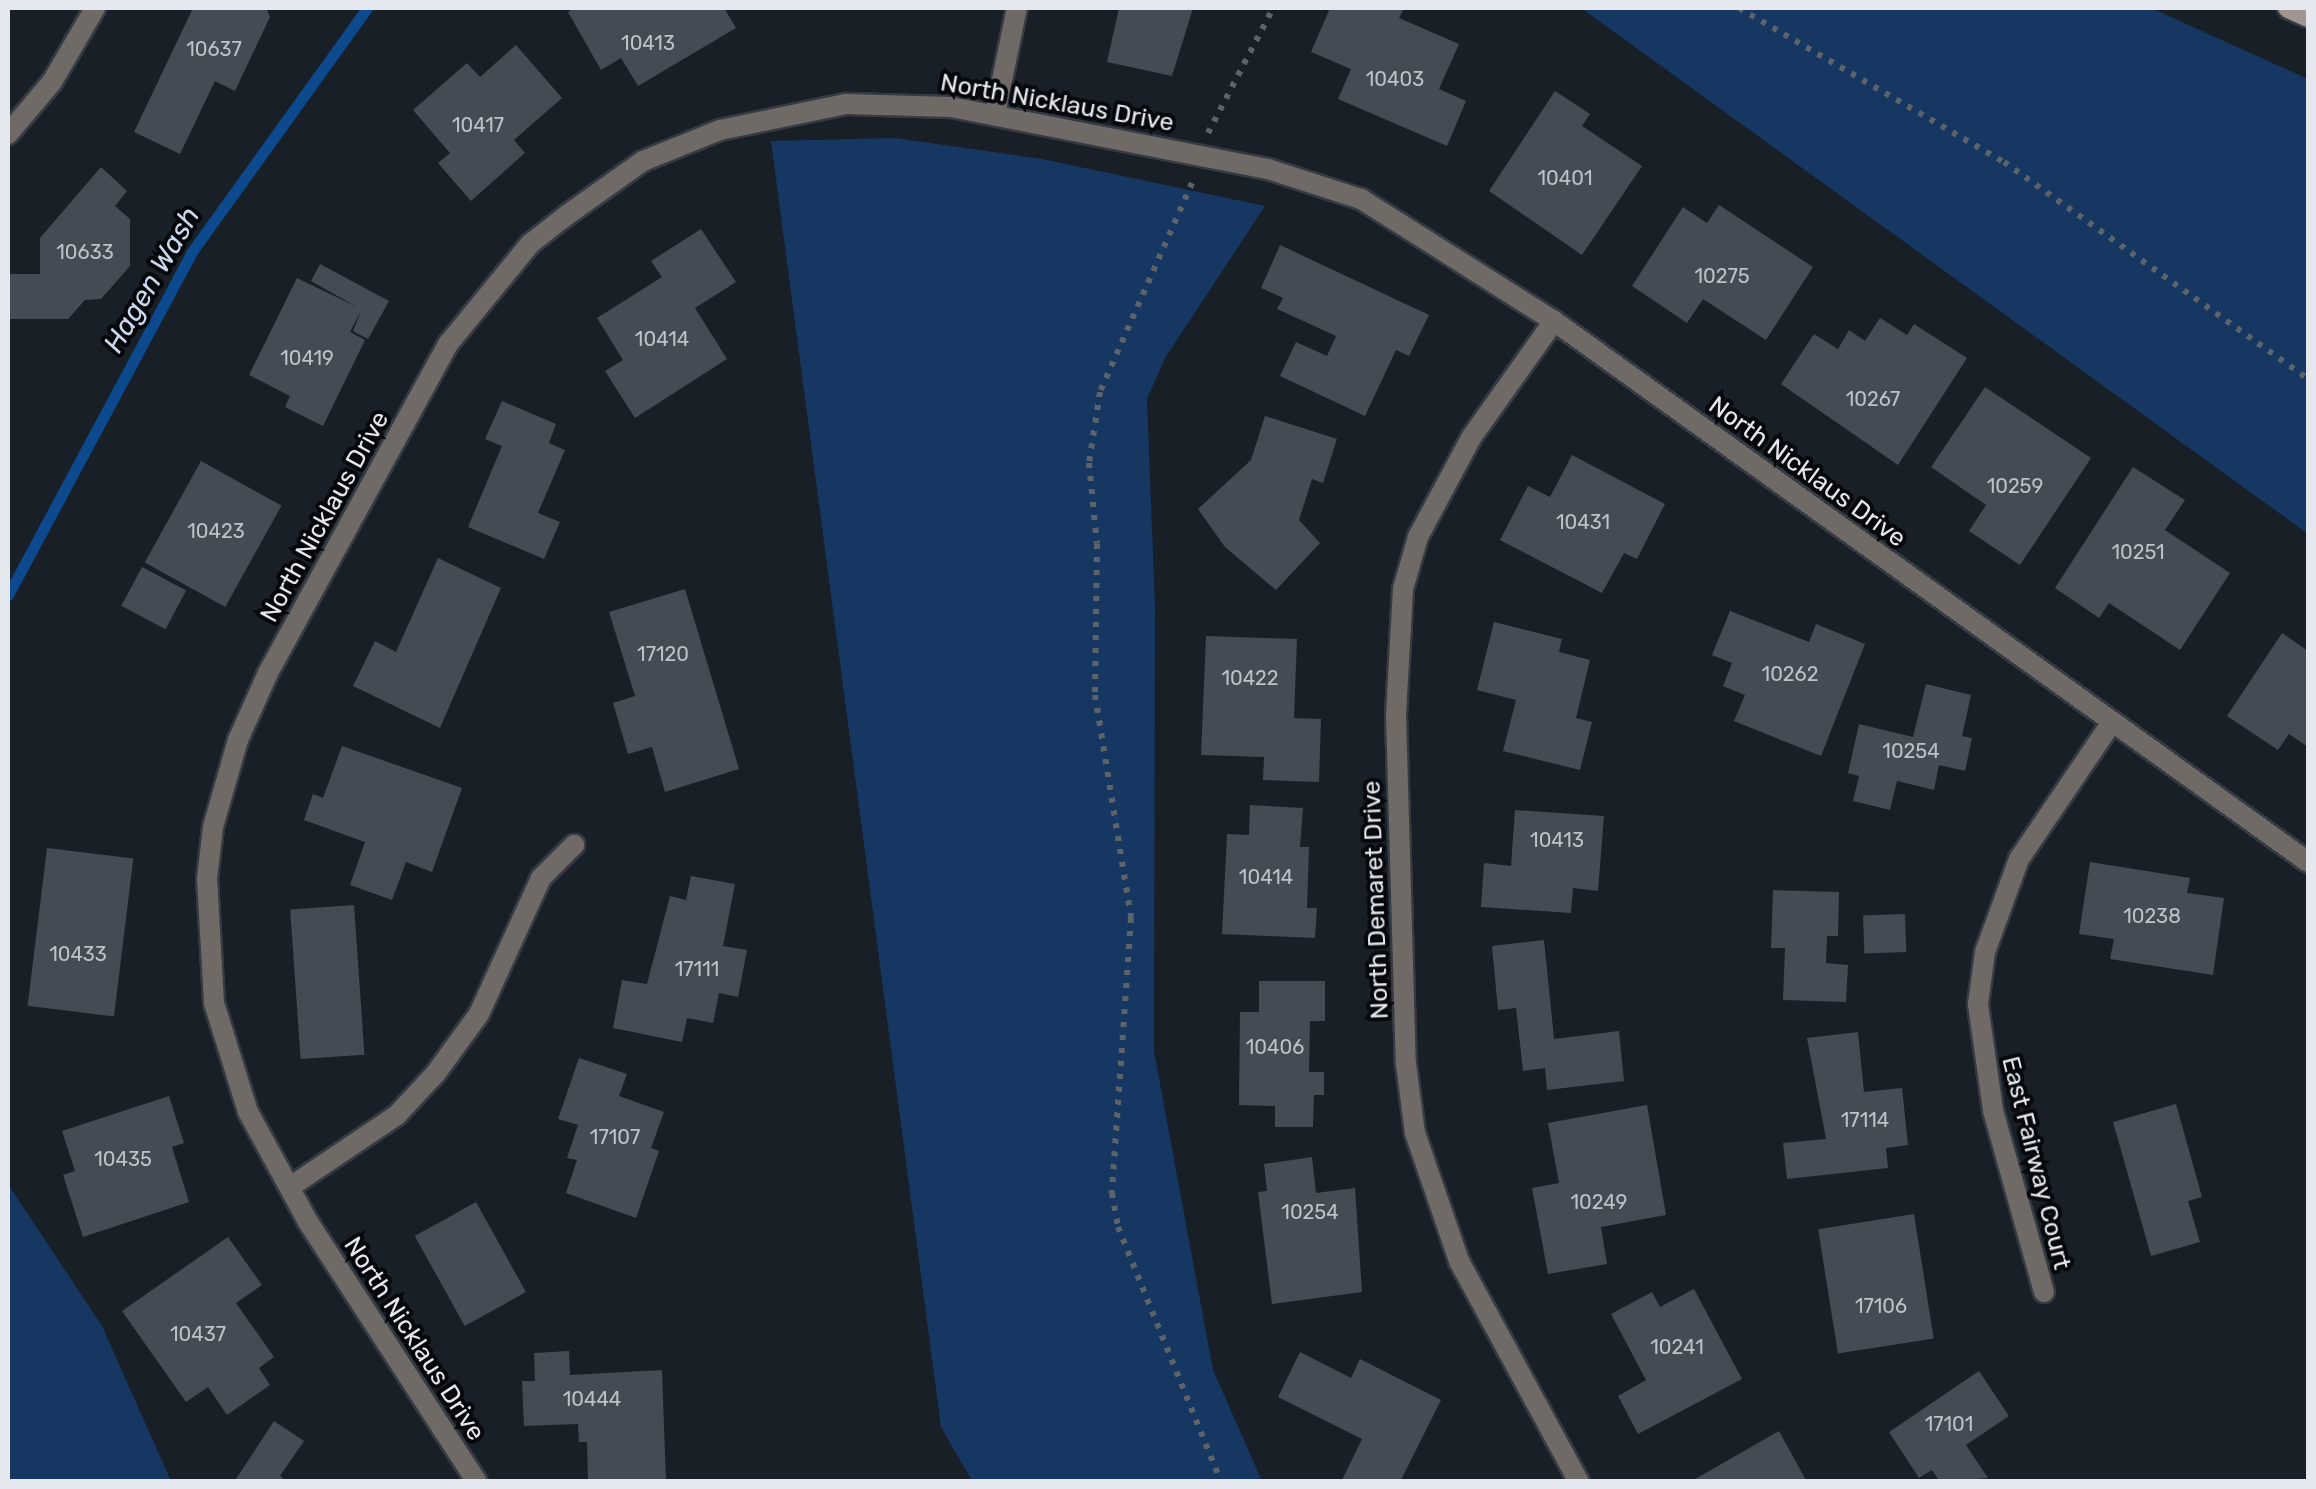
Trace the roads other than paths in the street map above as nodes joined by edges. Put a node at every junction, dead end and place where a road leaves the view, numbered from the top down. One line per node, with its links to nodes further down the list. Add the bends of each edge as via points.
1 (95, 8): 6 (street, via 52,82)
2 (1017, 8): 5 (street)
3 (2288, 8): 4 (main road)
4 (2308, 17)
5 (995, 114): 7 (street, North Nicklaus Drive, via 1200,154 1361,199); 11 (street, North Nicklaus Drive, via 846,104 720,130 643,161 530,244 450,343 268,673 238,740 214,827 207,879 214,1003 248,1112)
6 (8, 134)
7 (1554, 321): 8 (street, North Nicklaus Drive); 14 (street, North Demaret Drive, via 1471,438 1418,537 1401,608 1396,714 1406,1064 1415,1133 1458,1261)
8 (2112, 722): 10 (street, North Nicklaus Drive); 12 (street, East Fairway Court, via 2019,859 1985,952 1978,1004 1993,1110)
9 (574, 845): 11 (street, via 541,878 479,1014 436,1073 397,1114)
10 (2308, 862)
11 (290, 1187): 13 (street, North Nicklaus Drive)
12 (2044, 1292)
13 (476, 1482)
14 (1579, 1482)

